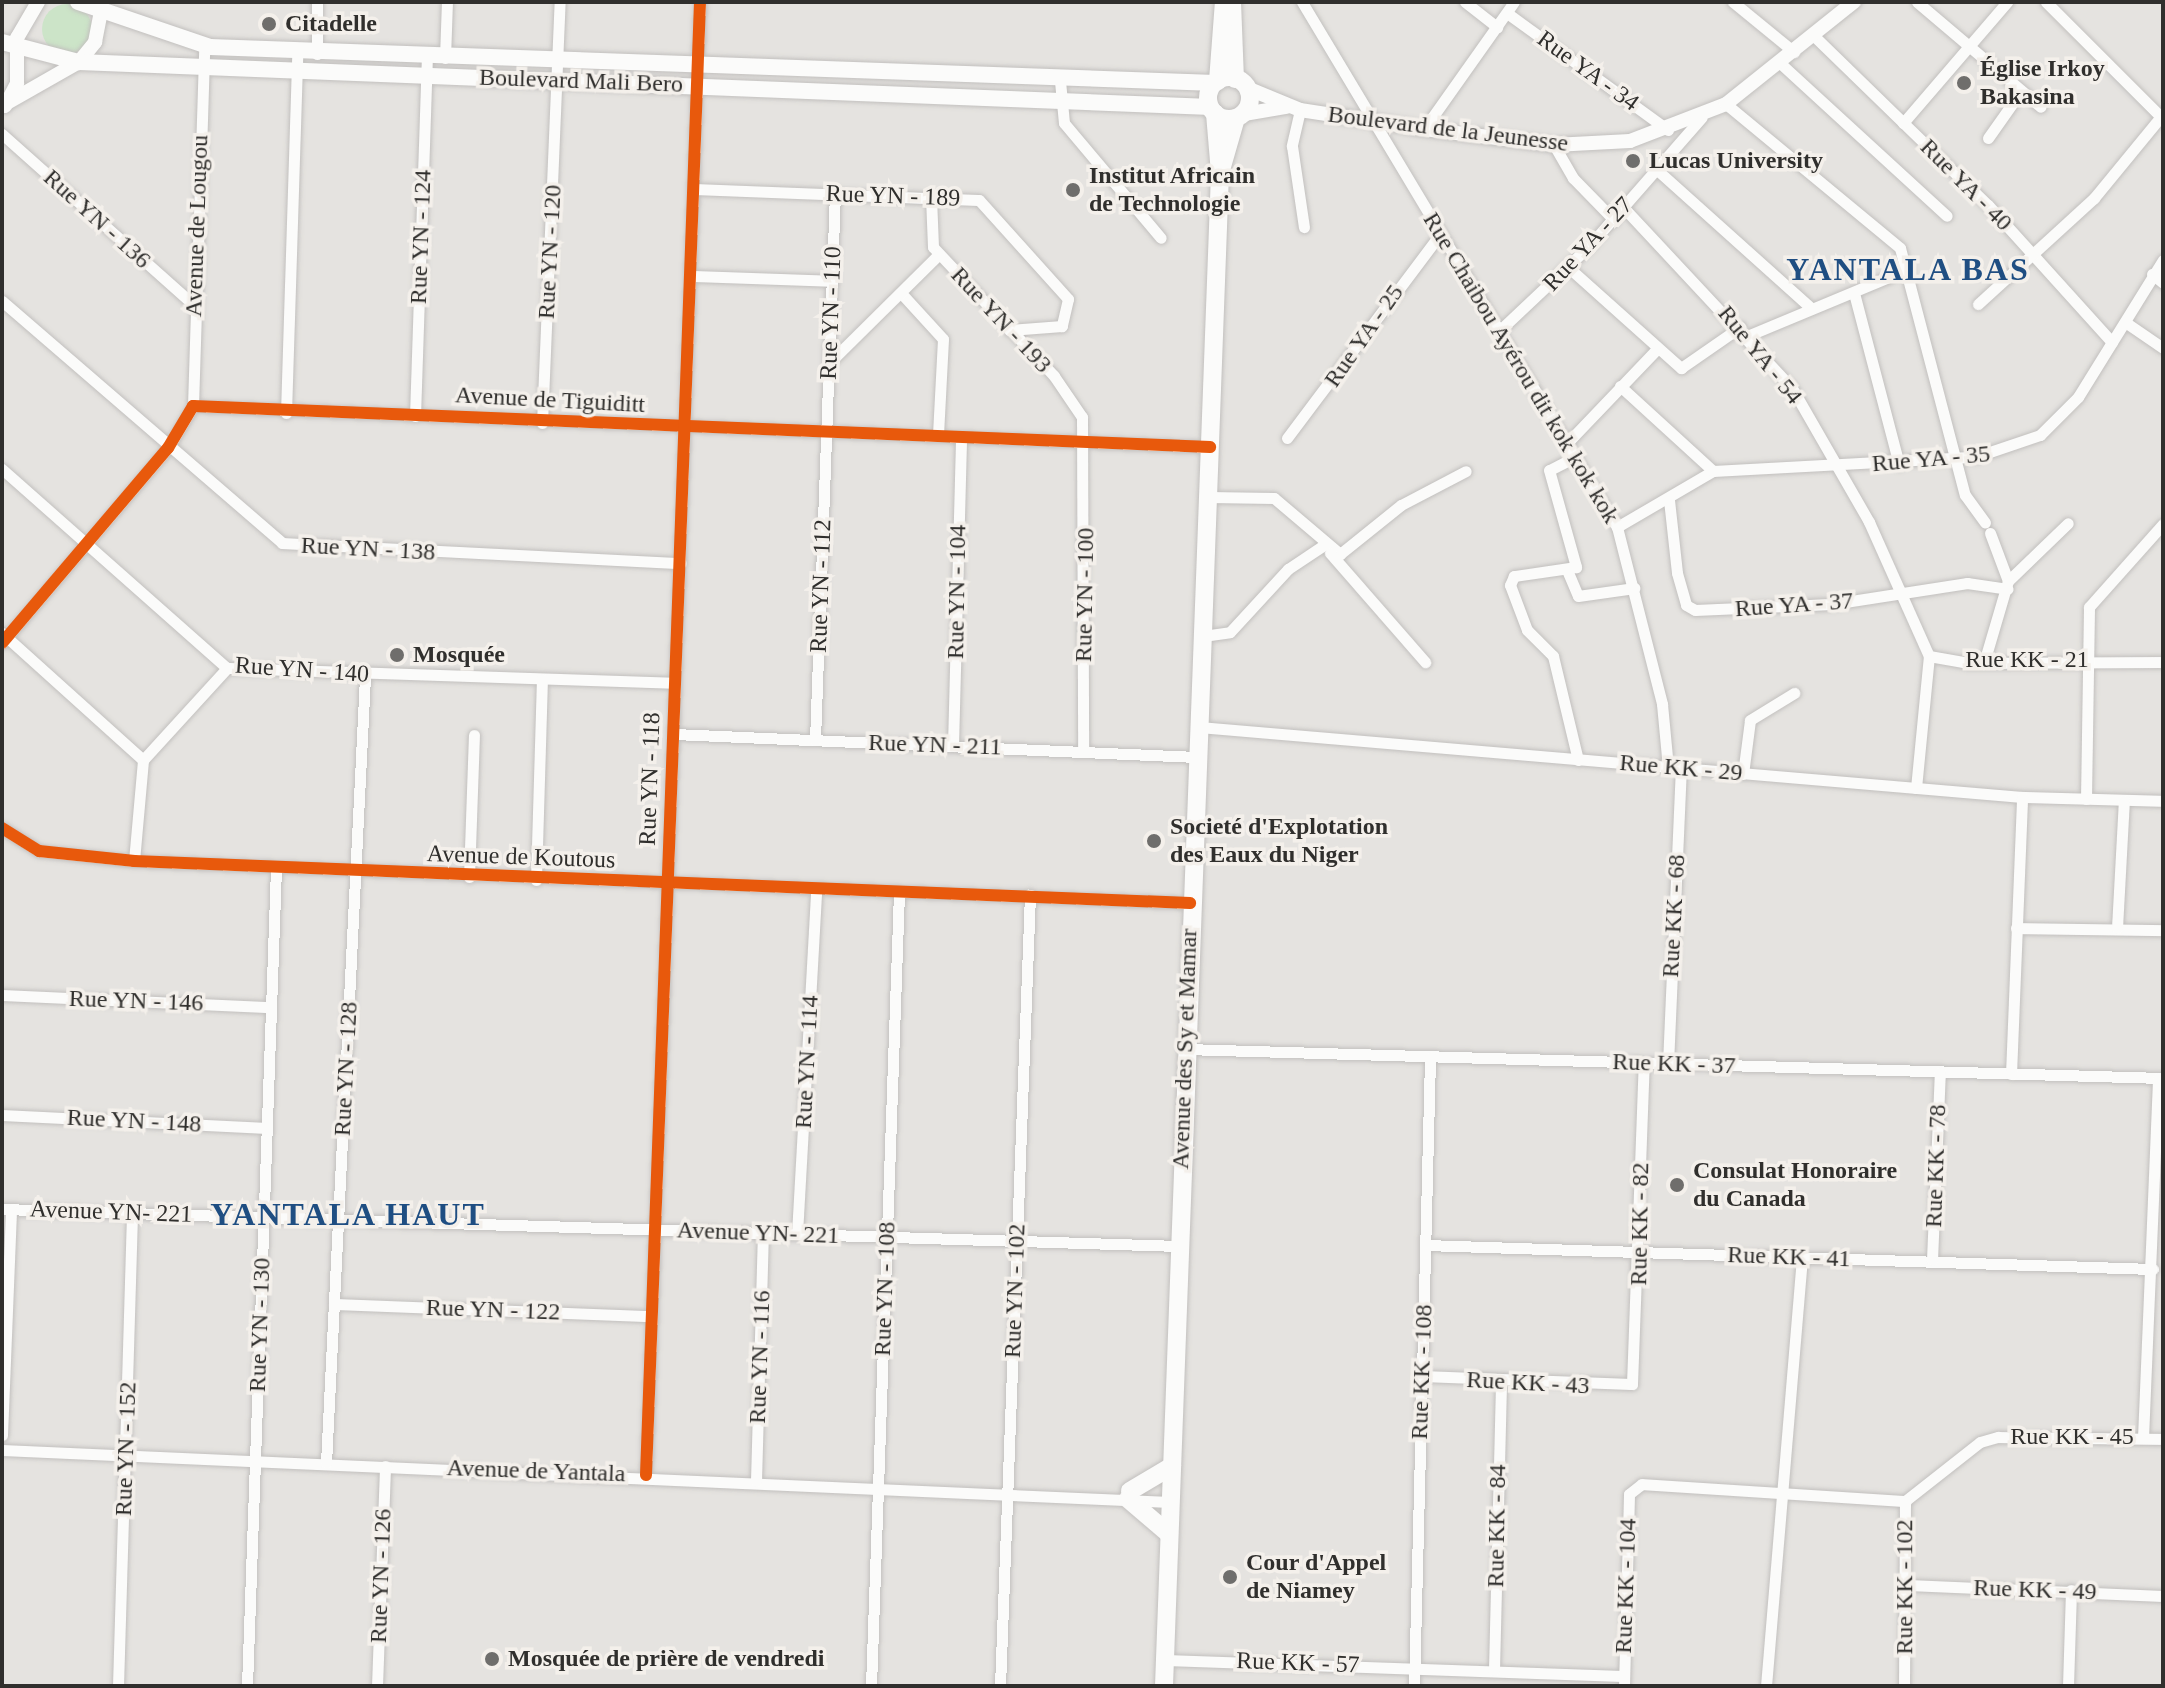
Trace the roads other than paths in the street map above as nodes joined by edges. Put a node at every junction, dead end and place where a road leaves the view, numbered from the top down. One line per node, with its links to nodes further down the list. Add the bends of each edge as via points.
1 (38, 2): 21 (street)
2 (78, 2): 17 (main road, Boulevard Mali Bero)
3 (317, 2): 26 (street)
4 (447, 2): 28 (street)
5 (560, 2): 33 (street, Rue YN - 120)
6 (700, 2): 35 (street, Rue YN - 118)
7 (1224, 2): 37 (highway)
8 (1232, 2): 37 (highway)
9 (1302, 2): 48 (street, Rue Chaibou Ayérou dit kok kok kok)
10 (1465, 2): 19 (street)
11 (1514, 2): 18 (street)
12 (1733, 2): 24 (street)
13 (1854, 2): 20 (street, Boulevard de la Jeunesse)
14 (1917, 2): 23 (street)
15 (2007, 2): 23 (street)
16 (2046, 2): 46 (street)
17 (101, 11): 22 (main road, Boulevard Mali Bero); 29 (street, via 95,42)
18 (1507, 13): 19 (street); 51 (street, Rue YA - 34)
19 (1497, 27): 50 (street)
20 (1813, 35): 24 (street, Boulevard de la Jeunesse); 49 (street, Rue YA - 40)
21 (8, 46): 29 (main road, Boulevard Mali Bero); 41 (street, via 18,73)
22 (204, 47): 25 (main road, Boulevard Mali Bero); 31 (street, Avenue de Lougou)
23 (1965, 47): 38 (street); 49 (street)
24 (1794, 52): 30 (street, Boulevard de la Jeunesse)
25 (297, 53): 26 (main road, Boulevard Mali Bero); 32 (street)
26 (317, 54): 27 (main road, Boulevard Mali Bero)
27 (427, 58): 28 (main road, Boulevard Mali Bero); 34 (street, Rue YN - 124)
28 (445, 58): 33 (main road, Boulevard Mali Bero)
29 (79, 62): 31 (main road, Boulevard Mali Bero); 41 (street)
30 (1780, 63): 40 (street, Boulevard de la Jeunesse); 61 (street)
31 (203, 69): 32 (main road, Boulevard Mali Bero); 78 (street, Avenue de Lougou)
32 (296, 73): 34 (main road, Boulevard Mali Bero); 91 (street)
33 (558, 73): 34 (main road, Boulevard Mali Bero); 35 (main road, Boulevard Mali Bero); 93 (street, Rue YN - 120)
34 (427, 76): 92 (street, Rue YN - 124)
35 (698, 76): 36 (main road, Boulevard Mali Bero); 39 (main road, Boulevard Mali Bero); 57 (street, Rue YN - 118)
36 (1060, 81): 37 (main road, Boulevard Mali Bero); 39 (street)
37 (1229, 83): 43 (street); 44 (highway, Avenue des Sy et Mamar); 45 (highway, Avenue des Sy et Mamar)
38 (2019, 94): 42 (street); 53 (street)
39 (1061, 100): 44 (main road, Boulevard Mali Bero); 65 (street, via 1064,123)
40 (1726, 104): 47 (street, Boulevard de la Jeunesse); 70 (street, via 1869,215 1893,238)
41 (5, 106)
42 (2041, 107)
43 (1293, 109): 45 (street); 48 (street, Boulevard de la Jeunesse); 63 (street, via 1292,146)
44 (1213, 110): 45 (highway); 56 (highway, Avenue des Sy et Mamar)
45 (1240, 116): 56 (highway, Avenue des Sy et Mamar)
46 (2162, 116): 66 (street, via 2094,198)
47 (1702, 117): 51 (street, Boulevard de la Jeunesse); 55 (street, Rue YA - 27)
48 (1374, 122): 50 (street, Boulevard de la Jeunesse); 64 (street, Rue Chaibou Ayérou dit kok kok kok)
49 (1903, 123): 66 (street, Rue YA - 40)
50 (1424, 129): 54 (street, Boulevard de la Jeunesse)
51 (1669, 131): 54 (street, Boulevard de la Jeunesse, via 1630,141)
52 (2, 134): 78 (street, Rue YN - 136)
53 (1988, 138)
54 (1554, 145): 62 (street, via 1573,178)
55 (1656, 169): 60 (street, Rue YA - 27); 80 (street)
56 (1220, 173): 101 (highway, Avenue des Sy et Mamar)
57 (693, 189): 58 (street, Rue YN - 189); 72 (street, Rue YN - 118)
58 (835, 193): 59 (street, Rue YN - 189); 73 (street, Rue YN - 110)
59 (931, 197): 67 (street, Rue YN - 193); 82 (street, Rue YN - 189, via 981,201 1067,297 1062,326)
60 (1623, 207): 62 (street, Rue YA - 27); 84 (street, Rue YA - 54)
61 (1947, 216)
62 (1614, 220): 69 (street, Rue YA - 27)
63 (1304, 227)
64 (1441, 233): 83 (street, Rue Chaibou Ayérou dit kok kok kok); 98 (street, Rue YA - 25)
65 (1161, 238)
66 (2034, 253): 79 (street); 85 (street, Rue YA - 40)
67 (939, 254): 75 (street); 82 (street, Rue YN - 193)
68 (2163, 260): 71 (street, Rue YA - 35)
69 (1568, 267): 83 (street, Rue YA - 27); 87 (street)
70 (1908, 269): 76 (street); 104 (street)
71 (2152, 274): 74 (street); 81 (street, Rue YA - 35)
72 (692, 276): 73 (street); 94 (street, Rue YN - 118)
73 (832, 281): 88 (street, Rue YN - 110)
74 (2163, 283)
75 (901, 293): 88 (street); 96 (street, via 943,339)
76 (1854, 293): 80 (street); 105 (street)
77 (2, 301): 102 (street, Rue YN - 138)
78 (193, 304): 90 (street, Avenue de Lougou)
79 (1978, 304)
80 (1811, 308): 84 (street)
81 (2125, 322): 85 (street, Rue YA - 35); 86 (street)
82 (1009, 330): 99 (street, Rue YN - 193, via 1074,403)
83 (1500, 330): 100 (street, Rue Chaibou Ayérou dit kok kok kok)
84 (1744, 332): 87 (street, via 1689,367); 106 (street, Rue YA - 54, via 1792,388)
85 (2112, 342): 104 (street, Rue YA - 35, via 2049,428 2005,451)
86 (2163, 348)
87 (1655, 351): 89 (street)
88 (830, 362): 95 (street, Rue YN - 110)
89 (1620, 386): 100 (street); 109 (street)
90 (193, 406): 91 (street, Avenue de Tiguiditt); 102 (street)
91 (286, 413): 92 (street, Avenue de Tiguiditt)
92 (415, 416): 93 (street, Avenue de Tiguiditt)
93 (542, 423): 94 (street, Avenue de Tiguiditt)
94 (685, 429): 95 (street, Avenue de Tiguiditt); 117 (street, Rue YN - 118)
95 (827, 433): 96 (street, Avenue de Tiguiditt); 137 (street, Rue YN - 112)
96 (938, 436): 97 (street, Avenue de Tiguiditt)
97 (961, 437): 99 (street, Avenue de Tiguiditt); 138 (street, Rue YN - 104)
98 (1287, 438)
99 (1087, 439): 101 (street, Avenue de Tiguiditt); 139 (street, Rue YN - 100)
100 (1569, 441): 103 (street, Rue Chaibou Ayérou dit kok kok kok)
101 (1210, 447): 110 (highway, Avenue des Sy et Mamar)
102 (168, 448): 115 (street); 117 (street, Rue YN - 138, via 291,545)
103 (1577, 456): 114 (street, Rue Chaibou Ayérou dit kok kok kok); 118 (street, via 1549,470 1577,562)
104 (1955, 459): 105 (street, Rue YA - 35); 119 (street, via 1965,495 1987,528)
105 (1899, 464): 106 (street, Rue YA - 35)
106 (1837, 466): 109 (street, Rue YA - 35); 121 (street, Rue YA - 54)
107 (2, 469): 115 (street, Rue YN - 140)
108 (1466, 471): 116 (street, via 1401,505 1350,548)
109 (1713, 471): 111 (street)
110 (1208, 497): 116 (street, via 1274,498 1301,513); 122 (highway, Avenue des Sy et Mamar)
111 (1669, 500): 114 (street); 121 (street, Rue YA - 37, via 1689,608 1752,611)
112 (2068, 523): 119 (street)
113 (2163, 524): 126 (street, via 2094,595)
114 (1617, 527): 120 (street, Rue Chaibou Ayérou dit kok kok kok)
115 (88, 543): 123 (street); 129 (street, Rue YN - 140)
116 (1327, 549): 122 (street, via 1288,569 1230,632); 127 (street)
117 (680, 563): 132 (street, Rue YN - 118)
118 (1567, 570): 120 (street, via 1578,596); 142 (street, via 1514,576 1510,585 1527,630 1553,656)
119 (2008, 585): 121 (street, Rue YA - 37, via 1967,583); 125 (street)
120 (1634, 588): 143 (street, Rue Chaibou Ayérou dit kok kok kok)
121 (1898, 596): 124 (street, Rue YA - 54)
122 (1203, 636): 134 (highway, Avenue des Sy et Mamar)
123 (4, 638): 141 (street)
124 (1929, 656): 125 (street, Rue KK - 21); 145 (street)
125 (1985, 659): 126 (street, Rue KK - 21)
126 (2087, 659): 128 (street, Rue KK - 21); 147 (street)
127 (1425, 662)
128 (2163, 662)
129 (227, 668): 130 (street, Rue YN - 140); 141 (street)
130 (365, 676): 131 (street, Rue YN - 140); 153 (street, Rue YN - 128)
131 (542, 679): 132 (street, Rue YN - 140); 155 (street)
132 (675, 683): 135 (street, Rue YN - 118)
133 (1794, 693): 144 (street, via 1750,720)
134 (1199, 727): 140 (highway, Avenue des Sy et Mamar); 142 (street, Rue KK - 29)
135 (674, 734): 137 (street, Rue YN - 211); 156 (street, Rue YN - 118)
136 (474, 735): 154 (street)
137 (815, 740): 138 (street, Rue YN - 211)
138 (953, 746): 139 (street, Rue YN - 211)
139 (1083, 751): 140 (street, Rue YN - 211)
140 (1197, 757): 160 (highway, Avenue des Sy et Mamar)
141 (143, 760): 151 (street)
142 (1578, 760): 143 (street, Rue KK - 29)
143 (1674, 768): 144 (street, Rue KK - 29); 169 (street, Rue KK - 68)
144 (1743, 774): 145 (street, Rue KK - 29)
145 (1916, 788): 146 (street, Rue KK - 29)
146 (2022, 797): 147 (street, Rue KK - 29); 161 (street)
147 (2086, 799): 148 (street, Rue KK - 29)
148 (2124, 800): 149 (street, Rue KK - 29); 162 (street)
149 (2163, 801)
150 (2, 828): 151 (street, Avenue de Koutous, via 39,851)
151 (134, 861): 152 (street, Avenue de Koutous)
152 (276, 868): 153 (street, Avenue de Koutous); 165 (street, Rue YN - 130)
153 (356, 872): 154 (street, Avenue de Koutous); 178 (street, Rue YN - 128)
154 (469, 877): 155 (street, Avenue de Koutous)
155 (536, 880): 156 (street, Avenue de Koutous)
156 (668, 885): 157 (street, Avenue de Koutous); 179 (street, Rue YN - 118)
157 (816, 890): 158 (street, Avenue de Koutous); 181 (street, Rue YN - 114)
158 (899, 891): 159 (street, Avenue de Koutous); 182 (street, Rue YN - 108)
159 (1030, 895): 160 (street, Avenue de Koutous); 183 (street, Rue YN - 102)
160 (1190, 903): 166 (highway, Avenue des Sy et Mamar)
161 (2016, 928): 162 (street); 171 (street)
162 (2117, 928): 163 (street)
163 (2163, 930)
164 (2, 995): 165 (street, Rue YN - 146)
165 (271, 1007): 174 (street, Rue YN - 130)
166 (1185, 1049): 167 (street, Rue KK - 37); 185 (highway, Avenue des Sy et Mamar)
167 (1430, 1057): 168 (street, Rue KK - 37); 184 (street, Rue KK - 108)
168 (1644, 1063): 169 (street, Rue KK - 37); 186 (street, Rue KK - 82)
169 (1668, 1064): 170 (street, Rue KK - 37)
170 (1940, 1072): 171 (street, Rue KK - 37); 188 (street, Rue KK - 78)
171 (2011, 1074): 172 (street, Rue KK - 37)
172 (2161, 1078): 189 (street)
173 (2, 1115): 174 (street, Rue YN - 148)
174 (267, 1128): 177 (street, Rue YN - 130)
175 (6, 1209): 176 (street, Avenue YN- 221); 191 (street)
176 (132, 1213): 177 (street, Avenue YN- 221); 200 (street, Rue YN - 152)
177 (264, 1217): 178 (street, Avenue YN- 221); 201 (street, Rue YN - 130)
178 (338, 1219): 179 (street, Avenue YN- 221); 190 (street, Rue YN - 128)
179 (655, 1230): 180 (street, Avenue YN- 221); 192 (street, Rue YN - 118)
180 (763, 1233): 181 (street, Avenue YN- 221); 206 (street, Rue YN - 116)
181 (797, 1234): 182 (street, Avenue YN- 221)
182 (887, 1237): 183 (street, Avenue YN- 221); 207 (street, Rue YN - 108)
183 (1016, 1241): 185 (street, Avenue YN- 221); 208 (street, Rue YN - 102)
184 (1425, 1245): 186 (street, Rue KK - 41); 193 (street, Rue KK - 108)
185 (1179, 1246): 204 (highway, Avenue des Sy et Mamar)
186 (1638, 1252): 187 (street, Rue KK - 41); 195 (street, Rue KK - 82)
187 (1802, 1258): 188 (street, Rue KK - 41); 210 (street)
188 (1932, 1260): 189 (street, Rue KK - 41)
189 (2153, 1269): 197 (street)
190 (334, 1304): 192 (street, Rue YN - 122); 202 (street, Rue YN - 128)
191 (4, 1316): 196 (street)
192 (652, 1316): 205 (street, Rue YN - 118)
193 (1421, 1376): 194 (street, Rue KK - 43); 218 (street, Rue KK - 108)
194 (1501, 1382): 195 (street, Rue KK - 43); 219 (street, Rue KK - 84)
195 (1632, 1384)
196 (2, 1435)
197 (2143, 1438): 198 (street, Rue KK - 45); 212 (street, Rue KK - 45, via 1998,1437 1980,1442)
198 (2163, 1439)
199 (2, 1450): 200 (street, Avenue de Yantala)
200 (126, 1456): 201 (street, Avenue de Yantala); 221 (street, Rue YN - 152)
201 (255, 1462): 202 (street, Avenue de Yantala); 222 (street, Rue YN - 130)
202 (326, 1463): 203 (street, Avenue de Yantala)
203 (385, 1466): 205 (street, Avenue de Yantala); 223 (street, Rue YN - 126)
204 (1172, 1466): 209 (highway); 211 (highway, Avenue des Sy et Mamar)
205 (646, 1475): 206 (street, Avenue de Yantala)
206 (756, 1481): 207 (street, Avenue de Yantala)
207 (877, 1486): 208 (street, Avenue de Yantala); 224 (street, Rue YN - 108)
208 (1007, 1492): 209 (street, Avenue de Yantala); 225 (street, Rue YN - 102)
209 (1125, 1495): 211 (street, Avenue de Yantala); 213 (highway)
210 (1781, 1495): 212 (street, Rue KK - 102); 220 (street, Rue KK - 104, via 1634,1488); 228 (street)
211 (1170, 1498): 213 (highway, Avenue des Sy et Mamar)
212 (1905, 1501): 214 (street, Rue KK - 102)
213 (1169, 1534): 217 (highway, Avenue des Sy et Mamar)
214 (1908, 1585): 215 (street, Rue KK - 49); 229 (street, Rue KK - 102)
215 (2071, 1590): 216 (street, Rue KK - 49); 230 (street)
216 (2163, 1596)
217 (1164, 1660): 218 (street, Rue KK - 57); 226 (highway, Avenue des Sy et Mamar)
218 (1415, 1666): 219 (street, Rue KK - 57); 227 (street, Rue KK - 108)
219 (1494, 1670): 220 (street, Rue KK - 57)
220 (1624, 1681)
221 (118, 1686)
222 (247, 1686)
223 (377, 1686)
224 (871, 1686)
225 (1000, 1686)
226 (1164, 1686)
227 (1414, 1686)
228 (1766, 1686)
229 (1904, 1686)
230 (2068, 1686)

